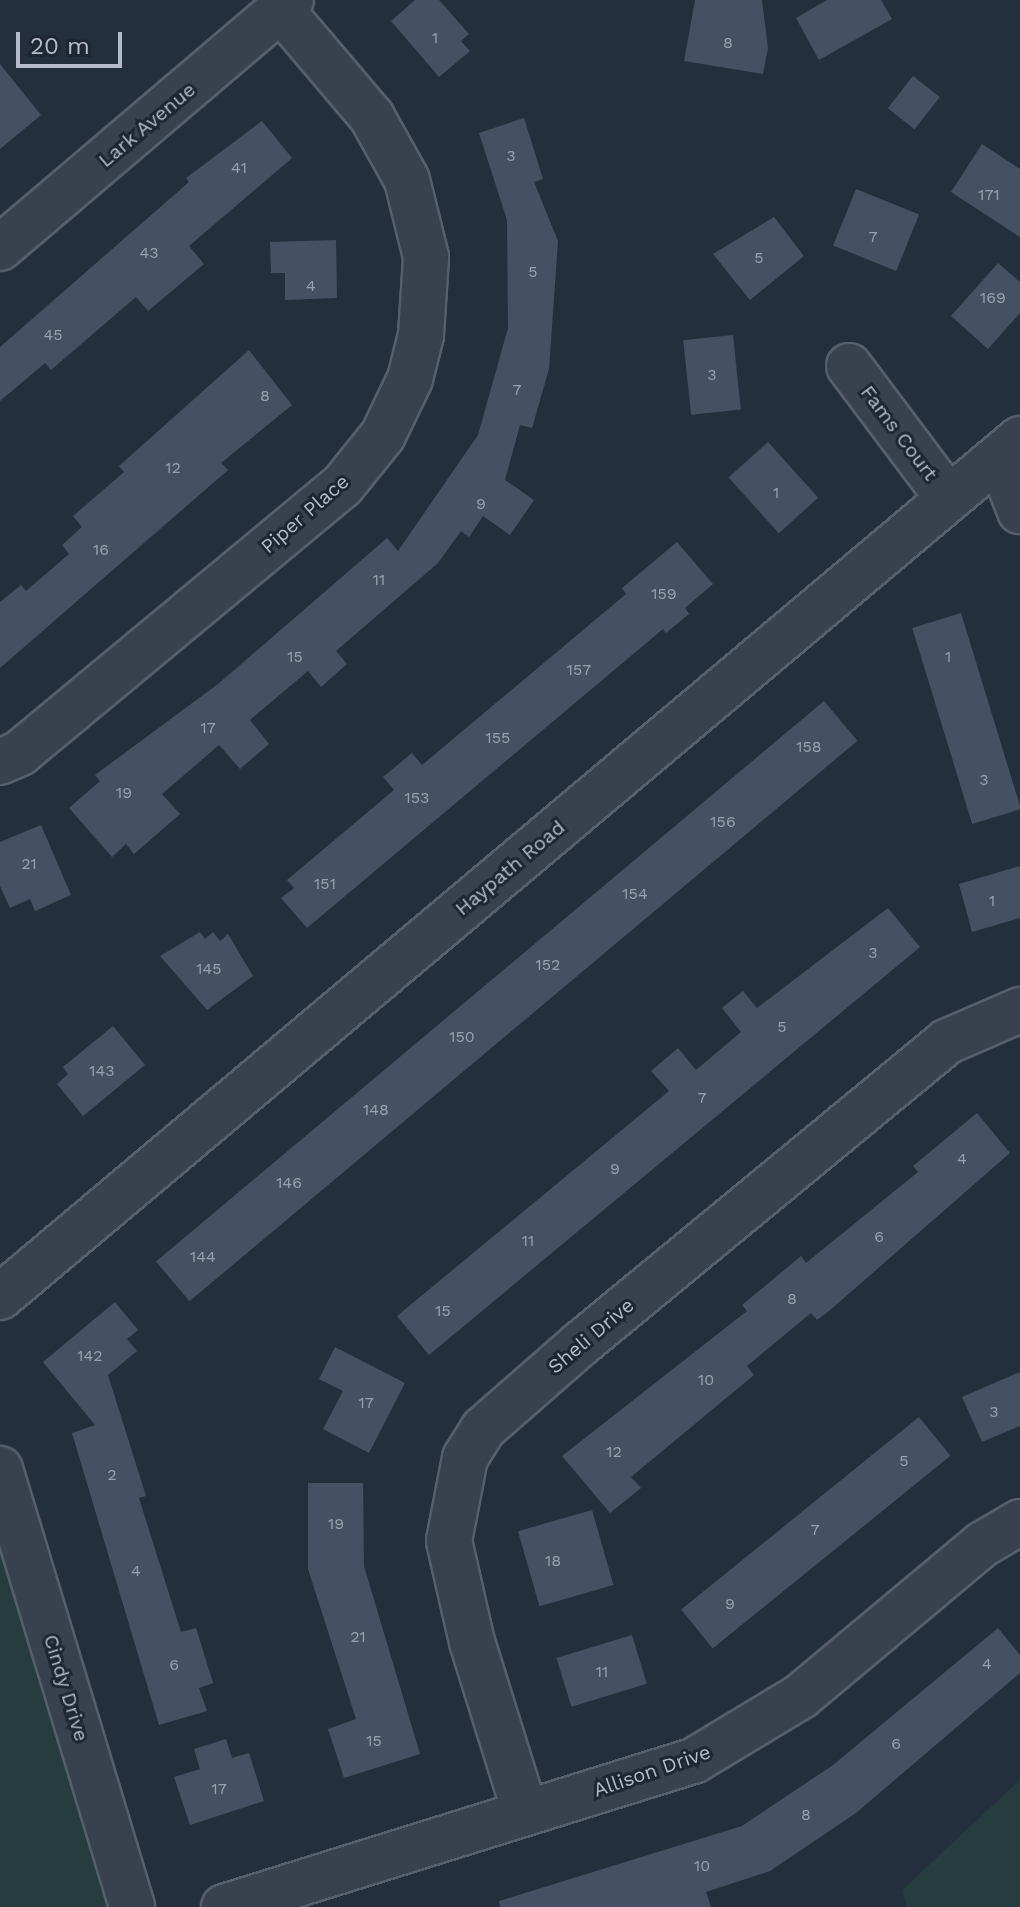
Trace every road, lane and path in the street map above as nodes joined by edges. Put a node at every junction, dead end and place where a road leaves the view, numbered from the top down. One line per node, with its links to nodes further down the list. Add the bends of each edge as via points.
1 (287, 6): 2 (street, Lark Avenue); 7 (street, Piper Place, via 372,117 407,180 426,257 421,335 410,379 383,435 342,486 20,753)
2 (0, 248)
3 (849, 366): 5 (street, Fams Court)
4 (1010, 449): 5 (street, Haypath Road); 6 (street)
5 (949, 499): 9 (street, Haypath Road)
6 (1020, 511)
7 (0, 762)
8 (1020, 1010): 12 (street, Sheli Drive, via 946,1042 579,1345 483,1429 465,1458 449,1541 472,1642)
9 (0, 1297)
10 (0, 1469): 13 (street, Cindy Drive)
11 (1020, 1522): 12 (street, Allison Drive, via 983,1544 748,1733 695,1760)
12 (525, 1812): 14 (street, Allison Drive)
13 (132, 1907)
14 (224, 1907)

